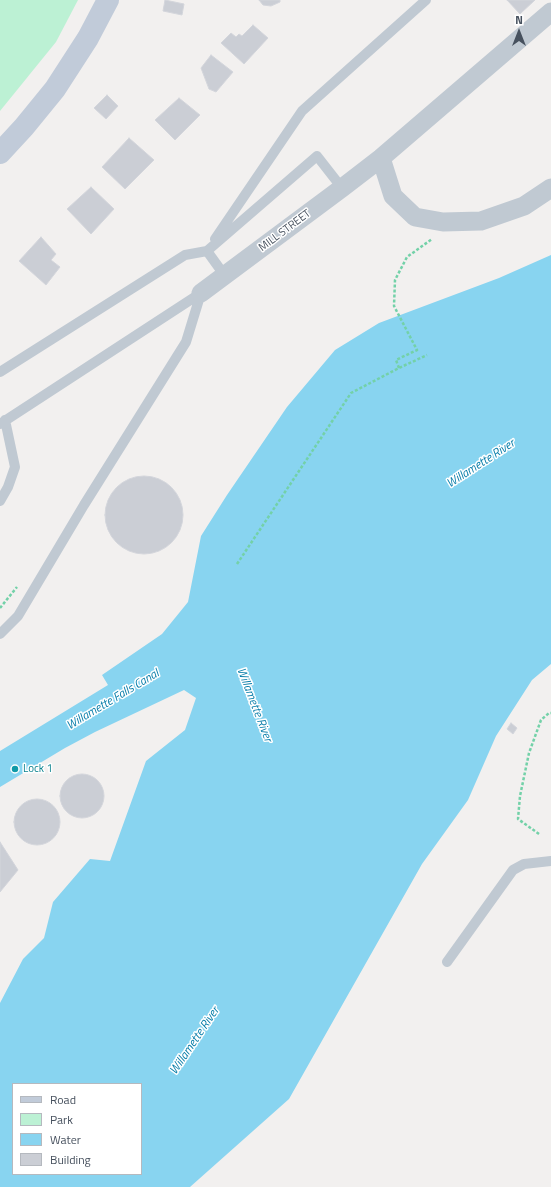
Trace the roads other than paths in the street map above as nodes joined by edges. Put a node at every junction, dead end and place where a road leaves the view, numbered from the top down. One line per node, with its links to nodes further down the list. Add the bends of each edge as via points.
1 (108, 0): 4 (main road, via 88,38 55,89)
2 (426, 0): 8 (lane, via 302,111)
3 (551, 12): 5 (street, MILL STREET)
4 (0, 153)
5 (381, 158): 6 (street, MILL STREET); 7 (street, via 392,196 415,217 429,220 481,221 524,206)
6 (342, 188): 8 (lane, via 317,156); 9 (street, MILL STREET)
7 (551, 188)
8 (207, 251): 9 (lane); 11 (lane, via 185,255)
9 (225, 276): 10 (street, MILL STREET)
10 (201, 293): 12 (lane, MILL STREET); 14 (lane, via 186,342 88,498 18,616)
11 (0, 372)
12 (2, 422): 13 (lane, via 15,467)
13 (0, 501)
14 (0, 634)
15 (551, 861): 16 (lane, via 524,864 513,870)
16 (447, 962)

